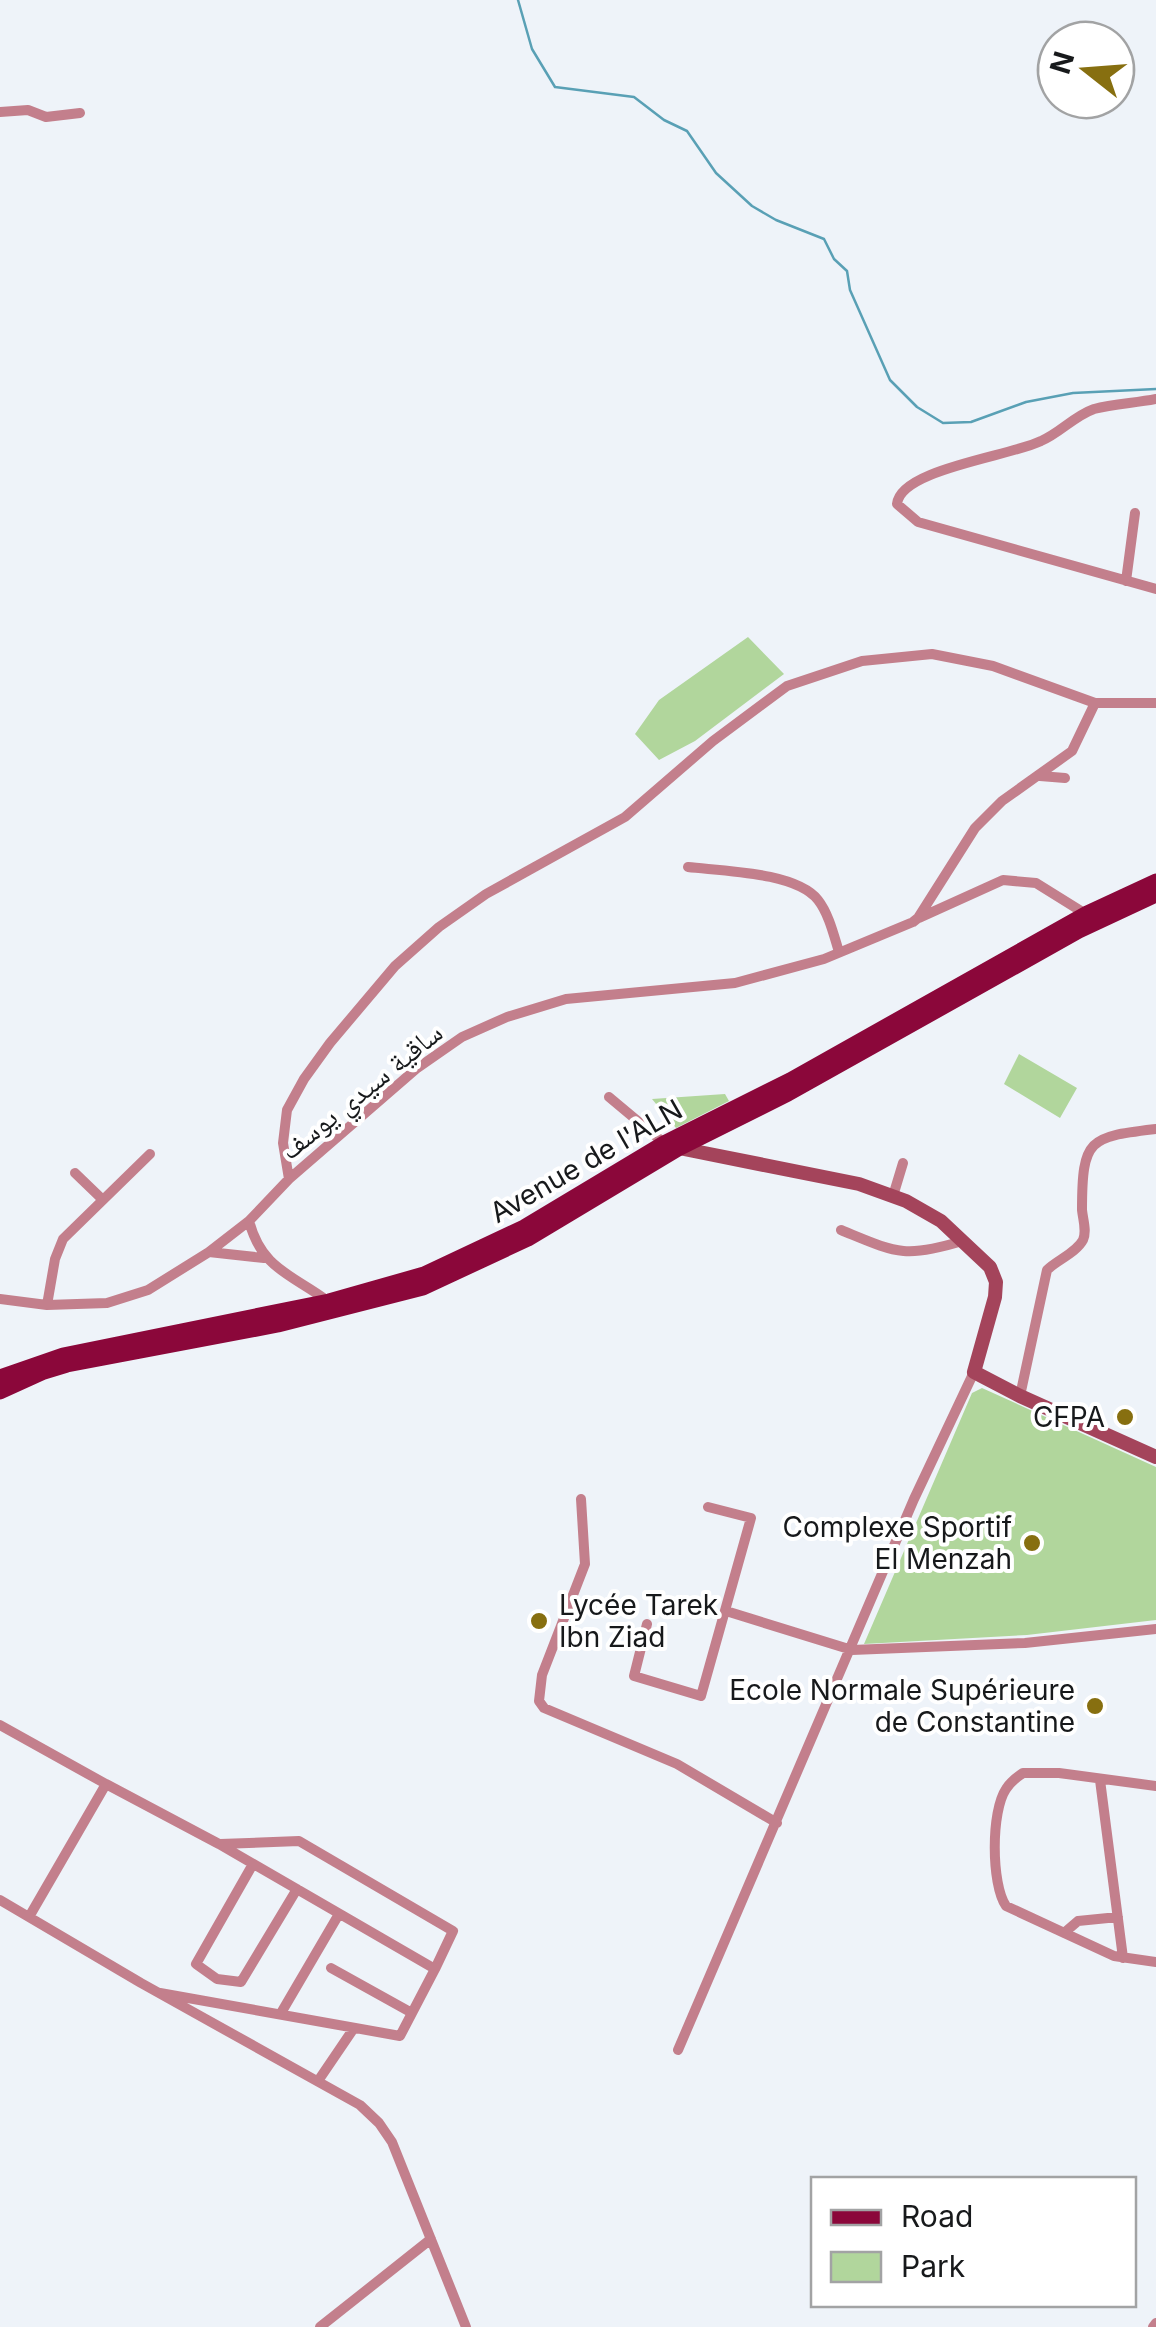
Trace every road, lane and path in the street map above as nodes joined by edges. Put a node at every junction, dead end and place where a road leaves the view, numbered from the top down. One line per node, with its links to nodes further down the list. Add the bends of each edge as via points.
1 (0, 112): 2 (street)
2 (80, 113)
3 (1156, 399): 5 (street, via 1088,412 1046,440 943,470 898,495 897,504 918,522)
4 (1134, 513): 5 (street)
5 (1126, 581): 6 (street)
6 (1156, 589)
7 (1096, 703): 8 (street); 9 (street, via 1072,751); 23 (street, via 993,666 932,654 862,661 787,686 625,817 486,894 395,966 287,1110 282,1144)
8 (1156, 703)
9 (1039, 776): 10 (street); 14 (street, via 975,828)
10 (1065, 778)
11 (688, 867): 16 (street, via 757,874 801,888 818,900)
12 (1156, 881): 15 (main road)
13 (1156, 896): 15 (main road)
14 (918, 918): 15 (street, ساقية سيدي يوسف, via 1003,880 1036,883); 16 (street, ساقية سيدي يوسف)
15 (1091, 918): 19 (main road, via 788,1094)
16 (839, 952): 23 (street, ساقية سيدي يوسف, via 735,983 566,999 507,1018 462,1037 416,1069)
17 (609, 1097): 19 (street)
18 (1156, 1130): 37 (street, via 1108,1135 1093,1144 1085,1164 1085,1232 1079,1246 1047,1270)
19 (671, 1146): 24 (main road); 33 (main road, via 488,1259 423,1288)
20 (150, 1154): 25 (street)
21 (903, 1162): 24 (street)
22 (75, 1173): 25 (street)
23 (289, 1179): 26 (street, ساقية سيدي يوسف)
24 (893, 1196): 28 (main road)
25 (102, 1198): 32 (street, via 63,1239)
26 (249, 1221): 29 (street, ساقية سيدي يوسف); 30 (street)
27 (841, 1230): 28 (street, via 911,1254)
28 (962, 1241): 34 (main road, via 996,1282)
29 (210, 1252): 30 (street); 32 (street, ساقية سيدي يوسف, via 148,1290 107,1303)
30 (264, 1258): 33 (street)
31 (0, 1298): 32 (street, ساقية سيدي يوسف)
32 (47, 1305)
33 (330, 1307): 35 (main road, via 63,1354); 36 (main road, via 67,1366)
34 (974, 1372): 37 (main road); 44 (street)
35 (0, 1377)
36 (0, 1392)
37 (1020, 1396): 38 (main road)
38 (1156, 1457)
39 (581, 1498): 49 (street, via 585,1564 542,1675 539,1702 707,1779)
40 (708, 1507): 41 (street, via 751,1518)
41 (726, 1610): 42 (street, via 701,1696 634,1676); 44 (street)
42 (647, 1624)
43 (1156, 1629): 44 (street)
44 (852, 1650): 49 (street)
45 (0, 1725): 47 (street)
46 (1100, 1780): 48 (street); 56 (street); 57 (street, via 1024,1772 1004,1790 998,1812 1000,1898)
47 (106, 1784): 50 (street); 55 (street)
48 (1156, 1786)
49 (777, 1822): 66 (street)
50 (219, 1844): 51 (street); 61 (street, via 299,1841 453,1932)
51 (252, 1864): 52 (street); 52 (street, via 196,1964 217,1979 241,1982)
52 (297, 1890): 54 (street)
53 (0, 1900): 55 (street)
54 (340, 1914): 61 (street); 64 (street)
55 (29, 1917): 62 (street)
56 (1118, 1917): 57 (street, via 1078,1921); 58 (street)
57 (1064, 1933): 58 (street)
58 (1124, 1958): 59 (street)
59 (1156, 1962)
60 (331, 1968): 63 (street)
61 (435, 1969): 63 (street)
62 (160, 1993): 64 (street); 67 (street)
63 (412, 2013): 65 (street, via 400,2036)
64 (281, 2014): 65 (street)
65 (354, 2028): 67 (street)
66 (678, 2050)
67 (318, 2081): 68 (street, via 379,2123)
68 (431, 2240): 69 (street); 70 (street)
69 (320, 2327)
70 (466, 2327)

